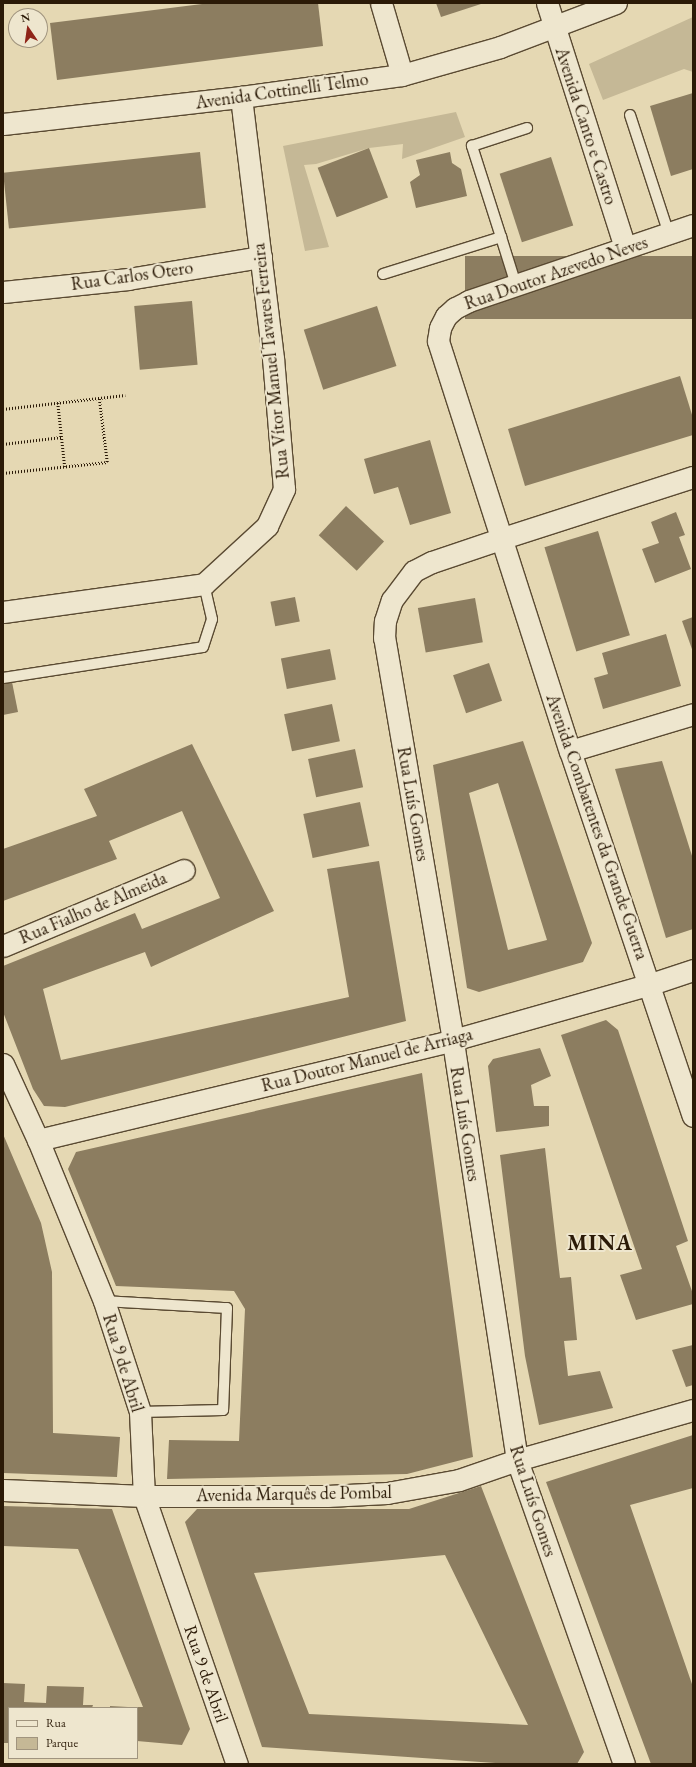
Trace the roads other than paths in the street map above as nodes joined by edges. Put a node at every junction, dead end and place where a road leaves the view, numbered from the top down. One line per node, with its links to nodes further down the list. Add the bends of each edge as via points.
1 (381, 3): 5 (street)
2 (547, 3): 4 (street, Avenida Canto e Castro)
3 (616, 3): 4 (street, Avenida Cottinelli Telmo)
4 (555, 27): 5 (street, Avenida Cottinelli Telmo, via 478,54); 13 (street, Avenida Canto e Castro)
5 (402, 74): 6 (street, Avenida Cottinelli Telmo)
6 (241, 97): 8 (street, Avenida Cottinelli Telmo); 14 (street, Rua Vítor Manuel Tavares Ferreira)
7 (630, 115): 11 (lane)
8 (3, 124)
9 (528, 128): 12 (lane, via 472,146)
10 (693, 225): 11 (street, Rua Doutor Azevedo Neves)
11 (669, 234): 13 (street, Rua Doutor Azevedo Neves)
12 (501, 237): 15 (lane); 16 (lane)
13 (625, 248): 16 (street, Rua Doutor Azevedo Neves)
14 (261, 257): 17 (street, Rua Carlos Otero, via 128,279); 20 (street, Rua Vítor Manuel Tavares Ferreira, via 284,489 266,526)
15 (383, 274)
16 (516, 285): 19 (street, Rua Doutor Azevedo Neves, via 455,308 440,328 438,341)
17 (3, 292)
18 (693, 477): 19 (street)
19 (503, 538): 24 (street, Avenida Combatentes da Grande Guerra); 29 (street, Rua Luís Gomes, via 432,562 414,571 392,600 385,621 384,638)
20 (204, 584): 21 (street); 22 (lane, via 212,619 203,647)
21 (3, 612)
22 (3, 678)
23 (693, 714): 24 (street)
24 (570, 751): 28 (street, Avenida Combatentes da Grande Guerra)
25 (184, 870): 26 (street, Rua Fialho de Almeida)
26 (3, 946)
27 (693, 970): 28 (street, Rua Doutor Manuel de Arriaga)
28 (651, 984): 29 (street, Rua Doutor Manuel de Arriaga); 31 (street, Avenida Combatentes da Grande Guerra)
29 (453, 1040): 32 (street, Rua Doutor Manuel de Arriaga); 36 (street, Rua Luís Gomes)
30 (3, 1064): 32 (street, Rua 9 de Abril)
31 (693, 1116)
32 (38, 1140): 33 (street, Rua 9 de Abril)
33 (104, 1301): 35 (street, Rua 9 de Abril); 35 (lane, via 226,1308 223,1410)
34 (693, 1410): 36 (street, Avenida Marquês de Pombal)
35 (140, 1412): 38 (street, Rua 9 de Abril)
36 (517, 1460): 38 (street, Avenida Marquês de Pombal, via 459,1480 387,1493 327,1496); 40 (street, Rua Luís Gomes)
37 (3, 1490): 38 (street, Avenida Marquês de Pombal)
38 (144, 1496): 39 (street, Rua 9 de Abril)
39 (237, 1764)
40 (624, 1764)

